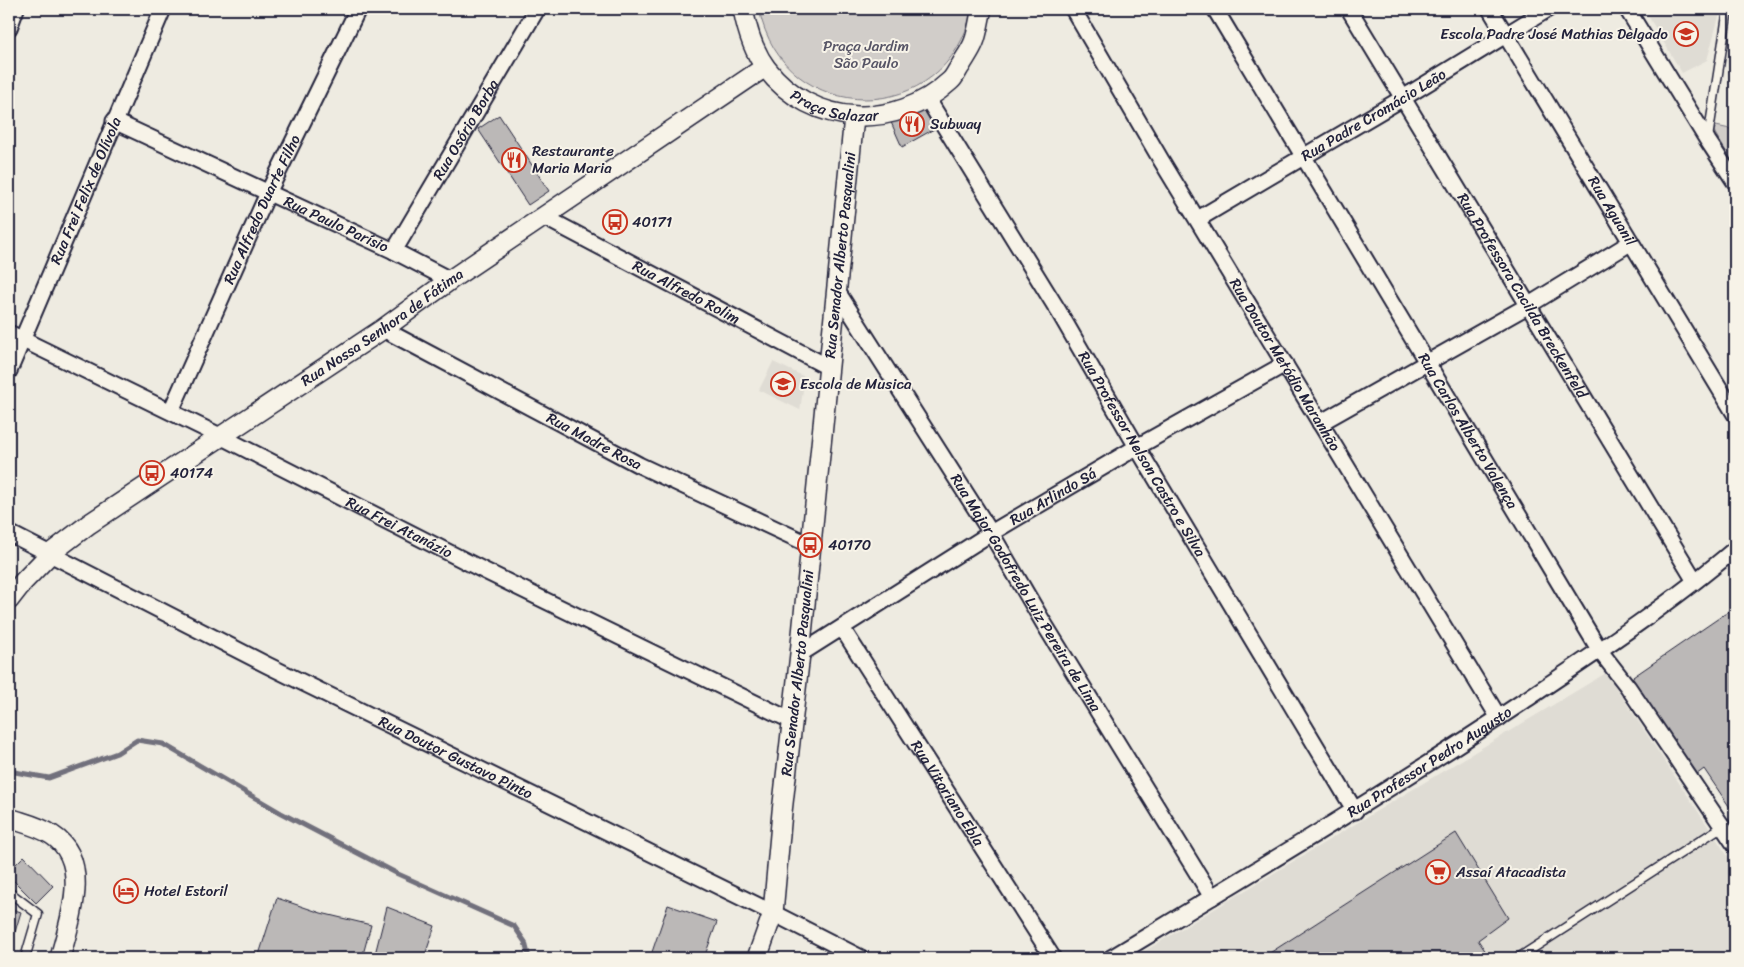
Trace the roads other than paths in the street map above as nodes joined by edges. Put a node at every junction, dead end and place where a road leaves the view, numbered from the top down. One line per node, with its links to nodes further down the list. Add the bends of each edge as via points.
1 (16, 9): 14 (street)
2 (163, 9): 20 (street, Rua Frei Felix de Olívola)
3 (358, 9): 24 (street, Rua Alfredo Duarte Filho)
4 (537, 9): 28 (street, Rua Osório Borba)
5 (743, 9): 16 (street, Praça Salazar, via 748,33)
6 (982, 9): 17 (street, Praça Salazar, via 974,42 952,80)
7 (1215, 9): 22 (street, Rua Carlos Alberto Valença)
8 (1350, 9): 18 (street, Rua Professora Cacilda Breckenfeld)
9 (1490, 9): 15 (street, Rua Aguanil)
10 (1548, 9): 15 (street, Rua Padre Cromácio Leão)
11 (1627, 9): 21 (street)
12 (1728, 9): 21 (lane)
13 (1077, 10): 26 (street, Rua Doutor Metódio Maranhão)
14 (9, 28)
15 (1506, 34): 18 (street, Rua Padre Cromácio Leão); 27 (street, Rua Aguanil)
16 (766, 67): 19 (street, Praça Salazar, via 785,89 817,108); 25 (street, Rua Nossa Senhora de Fátima)
17 (927, 98): 19 (street, Praça Salazar, via 892,113); 42 (street, Rua Professor Nelson Castro e Silva, via 1059,312)
18 (1403, 98): 22 (street, Rua Padre Cromácio Leão); 31 (street, Rua Professora Cacilda Breckenfeld)
19 (854, 117): 30 (street, Rua Senador Alberto Pasqualini)
20 (114, 121): 24 (street, Rua Paulo Parísio); 33 (street, Rua Frei Felix de Olívola)
21 (1708, 141): 23 (street)
22 (1304, 157): 26 (street, Rua Padre Cromácio Leão); 34 (street, Rua Carlos Alberto Valença)
23 (1735, 182)
24 (268, 194): 28 (street, Rua Paulo Parísio); 38 (street, Rua Alfredo Duarte Filho)
25 (544, 217): 29 (street, Rua Nossa Senhora de Fátima); 36 (street, Rua Alfredo Rolim)
26 (1198, 219): 35 (street, Rua Doutor Metódio Maranhão)
27 (1630, 243): 31 (street); 39 (street, Rua Aguanil)
28 (394, 251): 29 (street, Rua Paulo Parísio)
29 (450, 280): 32 (street, Rua Nossa Senhora de Fátima)
30 (837, 291): 36 (street, Rua Senador Alberto Pasqualini); 44 (street, Rua Major Godofredo Luiz Pereira de Lima)
31 (1529, 305): 34 (street); 48 (street, Rua Professora Cacilda Breckenfeld)
32 (383, 330): 41 (street, Rua Nossa Senhora de Fátima); 45 (street, Rua Madre Rosa, via 639,465)
33 (16, 336): 37 (street, Rua Frei Felix de Olívola); 38 (street, Rua Frei Atanázio)
34 (1426, 362): 40 (street); 51 (street, Rua Carlos Alberto Valença)
35 (1285, 364): 40 (street, Rua Doutor Metódio Maranhão); 42 (street, Rua Arlindo Sá)
36 (828, 367): 45 (street, Rua Senador Alberto Pasqualini)
37 (9, 371)
38 (171, 411): 41 (street, Rua Frei Atanázio)
39 (1735, 414)
40 (1320, 424): 53 (street, Rua Doutor Metódio Maranhão)
41 (220, 436): 47 (street, Rua Nossa Senhora de Fátima); 54 (street, Rua Frei Atanázio, via 485,571)
42 (1137, 447): 44 (street, Rua Arlindo Sá); 55 (street, Rua Professor Nelson Castro e Silva)
43 (9, 533): 47 (street, Rua Doutor Gustavo Pinto)
44 (991, 533): 50 (street, Rua Arlindo Sá); 60 (street, Rua Major Godofredo Luiz Pereira de Lima)
45 (810, 545): 52 (street, Rua Senador Alberto Pasqualini)
46 (1735, 549): 48 (street, Rua Professor Pedro Augusto)
47 (51, 553): 49 (street, Rua Nossa Senhora de Fátima); 61 (street, Rua Doutor Gustavo Pinto, via 267,665)
48 (1696, 582): 51 (street, Rua Professor Pedro Augusto)
49 (9, 600)
50 (842, 628): 52 (street, Rua Arlindo Sá); 66 (street, Rua Vitoriano Ebla)
51 (1600, 651): 53 (street, Rua Professor Pedro Augusto); 57 (street, Rua Carlos Alberto Valença)
52 (800, 654): 54 (street, Rua Senador Alberto Pasqualini)
53 (1499, 718): 55 (street, Rua Professor Pedro Augusto)
54 (792, 721): 61 (street, Rua Senador Alberto Pasqualini)
55 (1355, 811): 60 (street, Rua Professor Pedro Augusto)
56 (9, 819): 63 (street, via 54,836 65,847 73,863 76,882 73,906)
57 (1722, 826): 58 (street, Rua Carlos Alberto Valença); 68 (lane)
58 (1735, 844)
59 (9, 892): 62 (lane, via 38,914)
60 (1212, 897): 67 (street, Rua Professor Pedro Augusto)
61 (773, 912): 64 (street, Rua Senador Alberto Pasqualini); 65 (street, Rua Doutor Gustavo Pinto)
62 (25, 958)
63 (60, 958)
64 (757, 958)
65 (861, 958)
66 (1053, 958)
67 (1111, 958)
68 (1518, 958)

